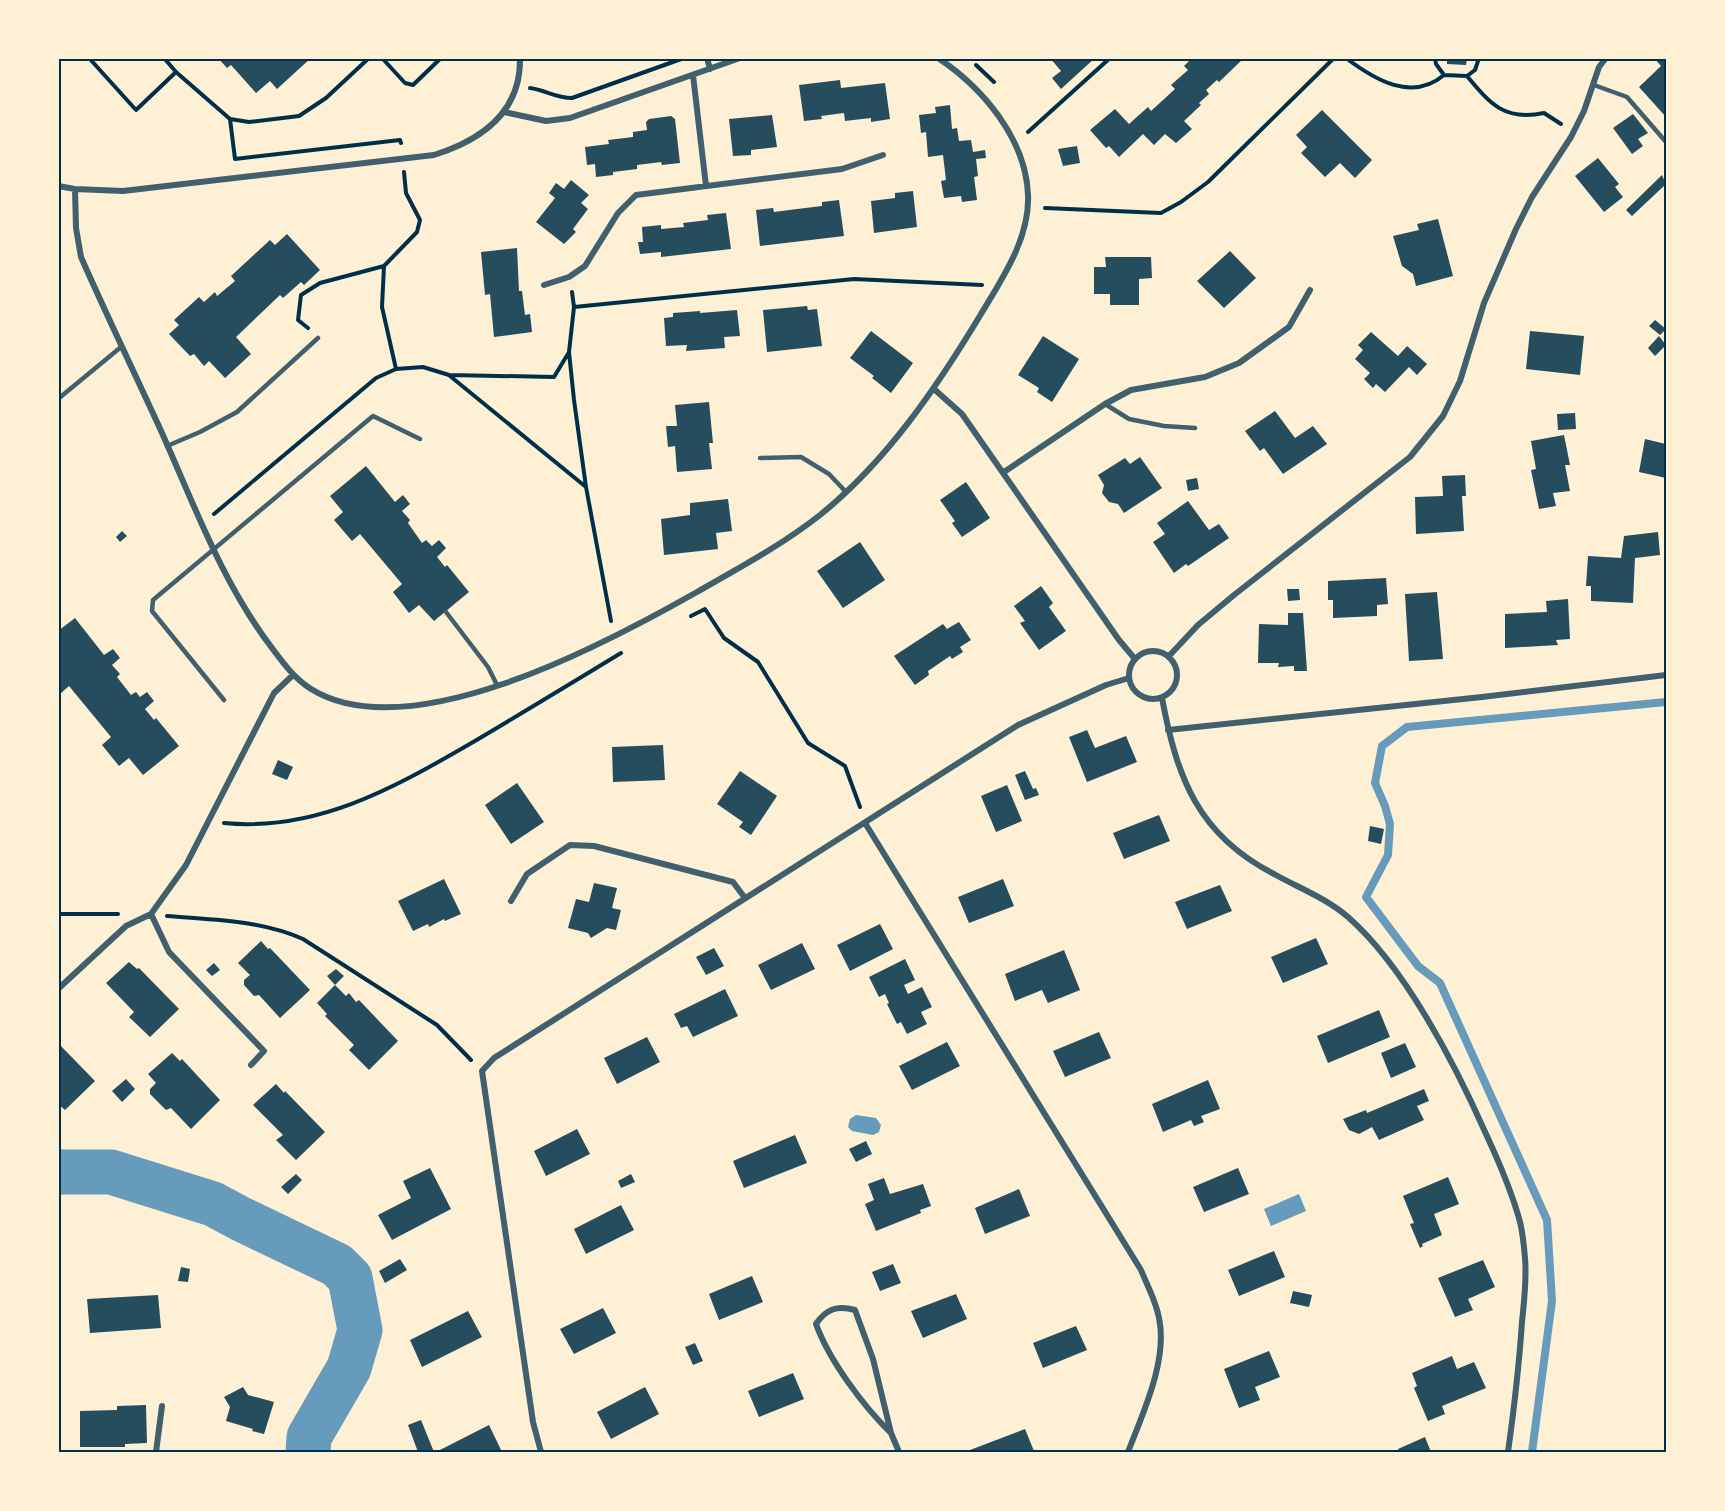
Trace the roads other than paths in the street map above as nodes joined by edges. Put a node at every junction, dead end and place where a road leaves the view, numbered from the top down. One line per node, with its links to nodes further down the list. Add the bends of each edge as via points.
1 (520, 58): 11 (street, via 517,89)
2 (706, 58): 8 (street)
3 (740, 58): 8 (street)
4 (938, 58): 21 (street, via 959,74 1007,129 1018,150 1029,197 1020,243)
5 (1595, 58): 7 (street)
6 (1606, 58): 7 (street)
7 (1599, 67): 10 (street)
8 (710, 69): 9 (street)
9 (693, 75): 11 (street, via 570,118 546,121); 15 (street)
10 (1594, 85): 12 (lane, via 1627,97); 32 (street, via 1571,137 1516,229 1484,303 1460,381 1428,437 1410,457 1198,625)
11 (504, 112): 16 (street, via 454,148 434,155 123,191)
12 (1666, 142)
13 (883, 155): 15 (street, via 842,169)
14 (58, 186): 16 (street)
15 (706, 186): 17 (street, via 636,195 618,213 585,266 569,277)
16 (75, 189): 20 (street, via 81,257)
17 (544, 285)
18 (1310, 290): 23 (street, via 1288,327 1239,363 1205,377 1131,390)
19 (318, 338): 26 (lane, via 237,412)
20 (121, 347): 22 (lane); 26 (street)
21 (934, 389): 28 (street, via 962,414); 29 (street)
22 (58, 399)
23 (1105, 404): 24 (lane, via 1130,419); 28 (street)
24 (1195, 428)
25 (420, 439): 30 (lane, via 373,416)
26 (167, 446): 30 (street)
27 (760, 458): 29 (lane, via 801,457 829,474)
28 (1004, 472): 33 (street)
29 (846, 492): 37 (street, via 763,554 620,634 547,668)
30 (213, 549): 34 (street, via 246,611); 39 (lane, via 153,600 152,611)
31 (446, 612): 37 (lane)
32 (1169, 656): 33 (street, via 1158,651 1145,652); 38 (street, via 1178,679 1173,691)
33 (1135, 659): 36 (street)
34 (293, 675): 37 (street, via 328,698 364,706 443,700); 44 (street, via 274,693 186,865)
35 (1666, 675): 40 (street)
36 (1129, 678): 38 (street, via 1141,697); 41 (street, via 1018,725)
37 (497, 685)
38 (1162, 698): 40 (street)
39 (224, 699)
40 (1168, 730): 53 (street, via 1195,804 1216,831 1245,858 1314,893 1376,945 1406,987 1468,1094 1510,1189 1521,1224 1526,1260 1518,1382)
41 (865, 823): 42 (street); 52 (street, via 1141,1270 1154,1300 1160,1319 1159,1362)
42 (745, 898): 43 (street, via 733,882 594,846 570,845 527,874); 50 (street, via 494,1058 482,1071 533,1422)
43 (511, 901)
44 (152, 914): 45 (street, via 126,926); 46 (street, via 169,952 264,1051)
45 (58, 989)
46 (251, 1065)
47 (162, 1406): 49 (street)
48 (891, 1433): 48 (street, via 873,1359 855,1310 832,1308 816,1324 822,1341 872,1414); 51 (street)
49 (156, 1452)
50 (541, 1452)
51 (899, 1452)
52 (1128, 1452)
53 (1508, 1452)

